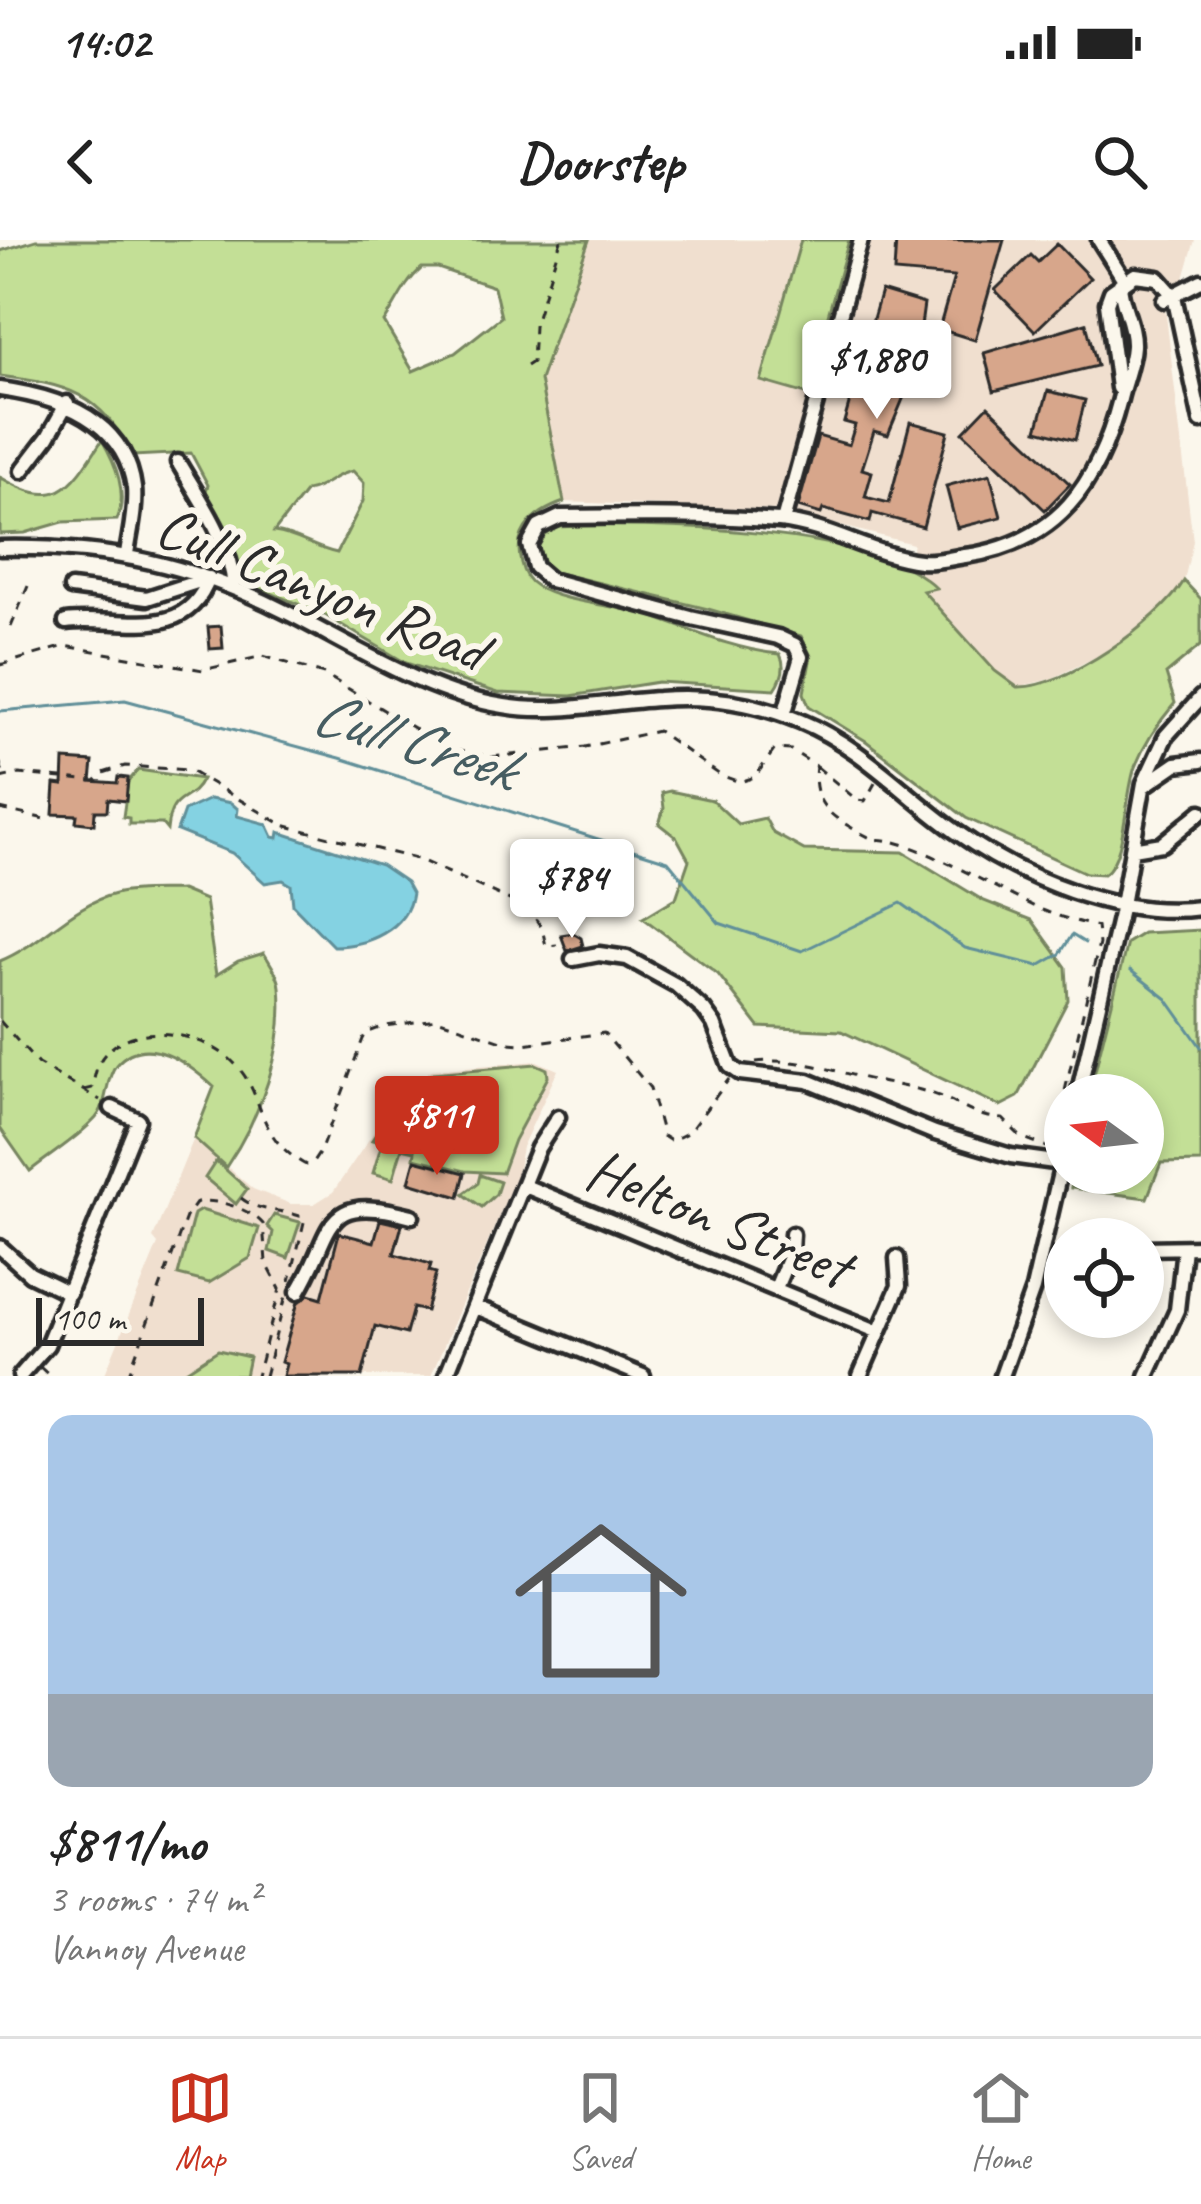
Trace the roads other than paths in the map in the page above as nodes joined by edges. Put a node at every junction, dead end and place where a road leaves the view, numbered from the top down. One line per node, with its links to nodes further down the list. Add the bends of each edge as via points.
1 (861, 240): 12 (street)
2 (1099, 240): 4 (street)
3 (1201, 281): 5 (street)
4 (1122, 282): 5 (street, via 1158,278); 8 (street, via 1133,341); 8 (street, via 1106,314)
5 (1169, 298): 9 (street)
6 (0, 389): 7 (street)
7 (67, 403): 11 (street); 14 (street, via 103,427 126,460 134,489)
8 (1118, 403): 12 (street, via 1108,444 1082,492 1009,546 920,561)
9 (1201, 422)
10 (178, 462): 16 (street, via 220,536)
11 (22, 471)
12 (783, 521): 20 (street, via 560,517 538,527 529,545 535,567 550,580 795,645 801,657)
13 (0, 548): 14 (street, Cull Canyon Road)
14 (127, 554): 15 (street, Cull Canyon Road)
15 (209, 578): 16 (street, Cull Canyon Road); 17 (street, via 201,598 173,618 115,625); 17 (street, via 147,598 78,589 92,606)
16 (234, 587): 20 (street, Cull Canyon Road, via 479,702 548,710 703,698)
17 (86, 619): 18 (street)
18 (66, 622)
19 (1201, 697): 22 (street, via 1166,736)
20 (784, 715): 25 (street, Cull Canyon Road, via 844,743 978,846)
21 (1201, 761): 22 (street, via 1176,764)
22 (1143, 787): 24 (street)
23 (1201, 812): 24 (street, via 1162,844)
24 (1132, 849): 25 (street)
25 (1122, 905): 26 (street, Cull Canyon Road); 28 (street)
26 (1201, 908)
27 (573, 959): 31 (street, via 627,958 676,985 714,1024 734,1070 746,1075 808,1082 1011,1156)
28 (1083, 1074)
29 (112, 1108): 43 (street, via 138,1120)
30 (558, 1117): 32 (street)
31 (1044, 1155)
32 (525, 1186): 41 (street, Helton Street); 44 (street, via 487,1263)
33 (1052, 1194): 50 (street, via 1033,1289)
34 (412, 1216): 42 (street, via 371,1204 339,1217)
35 (792, 1234): 41 (street)
36 (0, 1247): 43 (street)
37 (1201, 1247): 39 (street)
38 (1164, 1248): 39 (street)
39 (1184, 1248): 51 (street, via 1177,1310)
40 (897, 1258): 45 (street, via 898,1286)
41 (776, 1288): 45 (street, Helton Street)
42 (298, 1292)
43 (69, 1293): 46 (street, via 47,1345)
44 (476, 1306): 47 (street, via 464,1318); 48 (street)
45 (879, 1332): 49 (street)
46 (20, 1376)
47 (446, 1376)
48 (643, 1376)
49 (860, 1376)
50 (1001, 1376)
51 (1147, 1376)

